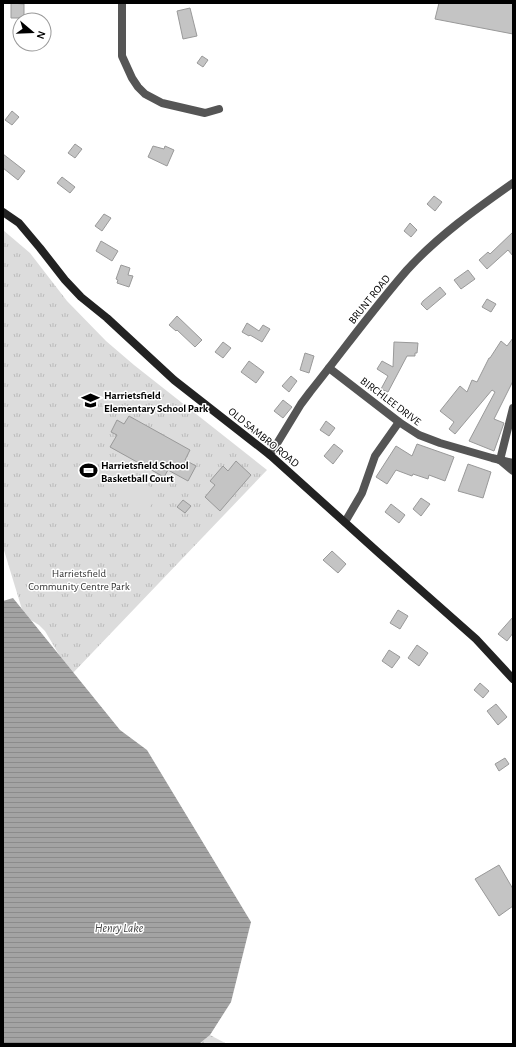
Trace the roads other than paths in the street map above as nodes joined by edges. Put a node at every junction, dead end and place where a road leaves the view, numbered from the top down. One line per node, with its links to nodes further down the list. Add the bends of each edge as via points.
1 (122, 3): 2 (street, via 122,56 138,87 162,103 205,114)
2 (219, 109)
3 (513, 183): 5 (street, BRUNT ROAD, via 459,223 408,270)
4 (3, 212): 8 (main road, OLD SAMBRO ROAD, via 19,223 81,296 174,380)
5 (329, 368): 7 (street, BIRCHLEE DRIVE); 8 (street, BRUNT ROAD, via 301,404)
6 (513, 408): 9 (street)
7 (398, 422): 9 (street, BIRCHLEE DRIVE, via 419,436); 12 (street, via 375,456 362,493)
8 (270, 454): 12 (main road, OLD SAMBRO ROAD)
9 (500, 460): 10 (street, BIRCHLEE DRIVE); 11 (street)
10 (513, 463)
11 (513, 472)
12 (345, 522): 13 (main road, OLD SAMBRO ROAD, via 476,640)
13 (513, 679)

